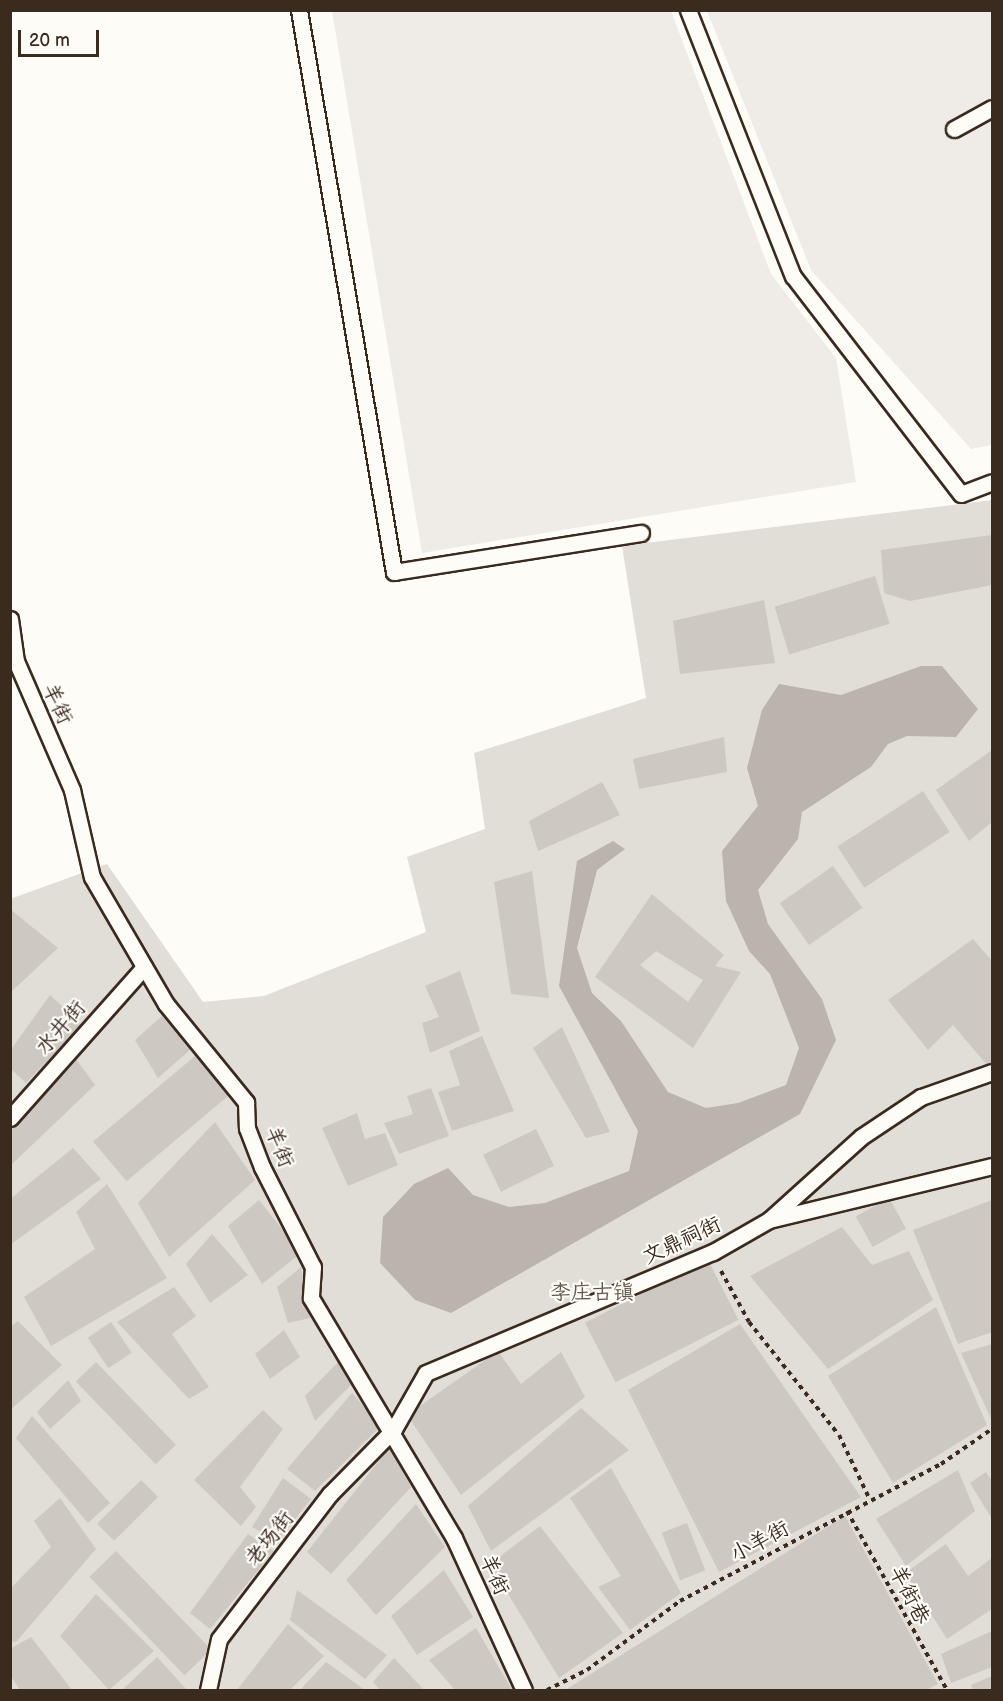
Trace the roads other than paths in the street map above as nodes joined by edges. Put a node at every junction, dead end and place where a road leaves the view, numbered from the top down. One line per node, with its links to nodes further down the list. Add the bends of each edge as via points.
1 (299, 10): 6 (lane, via 393,572)
2 (688, 10): 5 (lane, via 793,276 961,494)
3 (993, 108): 4 (lane)
4 (954, 129)
5 (993, 482)
6 (641, 533)
7 (10, 619): 8 (lane, 羊街, via 16,661 72,790 92,877)
8 (144, 967): 10 (lane, 水井街); 13 (lane, 羊街, via 166,1004 246,1102 248,1128 261,1167 313,1267 311,1298 338,1336 364,1390)
9 (993, 1072): 12 (lane, via 904,1108 861,1137)
10 (10, 1118)
11 (993, 1166): 12 (lane, 文鼎祠街)
12 (769, 1220): 13 (lane, 文鼎祠街, via 713,1252 426,1373)
13 (394, 1430): 14 (lane, 老场街, via 330,1494 219,1639); 15 (lane, 羊街, via 454,1538)
14 (208, 1690)
15 (524, 1690)

